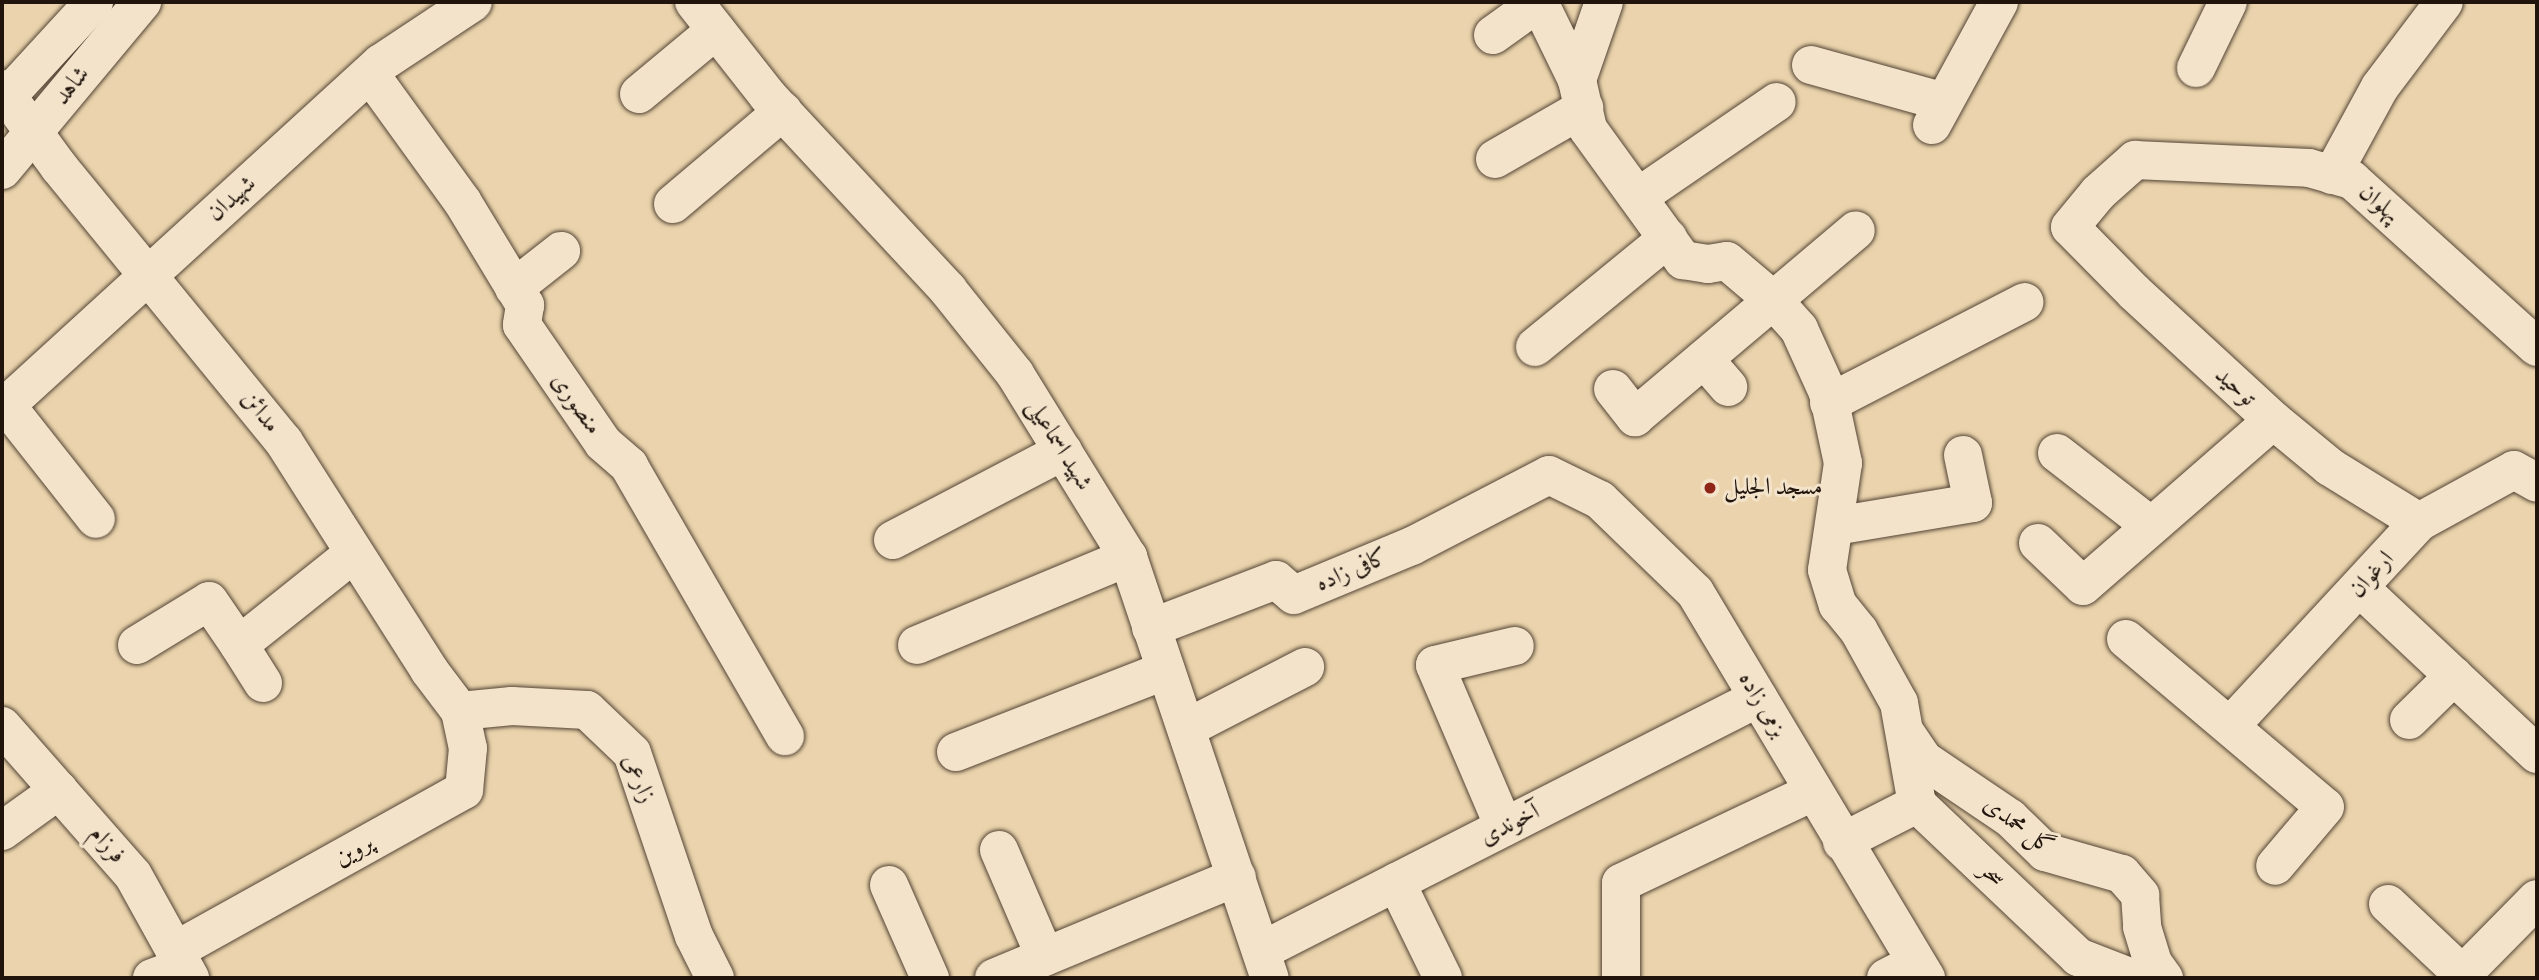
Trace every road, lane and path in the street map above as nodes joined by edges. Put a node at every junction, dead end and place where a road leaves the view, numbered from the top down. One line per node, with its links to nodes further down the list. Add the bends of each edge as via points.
1 (94, 2): 16 (street, شاهد)
2 (142, 2): 19 (street, شاهد)
3 (473, 2): 13 (street, شهیدان)
4 (1539, 2): 10 (street); 15 (street)
5 (1604, 2): 15 (street)
6 (1999, 2): 11 (street, via 1938,114)
7 (2228, 2): 12 (street)
8 (2444, 2): 22 (street, via 2380,86)
9 (705, 16): 14 (street); 18 (street, شهید اسماعیلی)
10 (1493, 35)
11 (1811, 65)
12 (2196, 68)
13 (370, 74): 29 (street, شهیدان); 30 (street, منصوری, via 461,201)
14 (639, 94)
15 (1580, 94): 20 (street); 23 (street, via 1588,129)
16 (4, 95): 19 (street, مدائن)
17 (1777, 102): 23 (street)
18 (783, 111): 24 (street); 39 (street, شهید اسماعیلی, via 948,290 1015,373)
19 (33, 133): 21 (street, شاهد); 29 (street, مدائن)
20 (1495, 159)
21 (2, 170)
22 (2332, 175): 25 (street, پهلوان, via 2309,168 2135,160 2098,193); 34 (street, پهلوان, via 2353,180)
23 (1638, 198): 27 (street)
24 (673, 204)
25 (2070, 227): 38 (street, توحید)
26 (1856, 230): 31 (street)
27 (1668, 238): 31 (street, via 1684,260 1727,261); 33 (street)
28 (561, 251): 30 (street)
29 (148, 276): 37 (street, شهیدان); 50 (street, مدائن, via 284,442)
30 (514, 288): 70 (street, منصوری, via 525,305 522,325 603,443 629,466)
31 (1773, 300): 35 (street, via 1716,373 1635,417); 36 (street, via 1799,329)
32 (2025, 302): 36 (street)
33 (1535, 347)
34 (2537, 347)
35 (1613, 389)
36 (1829, 403): 46 (street, via 1843,463)
37 (4, 407): 44 (street)
38 (2273, 420): 45 (street, توحید, via 2330,467); 47 (street)
39 (1063, 451): 48 (street); 51 (street, شهید اسماعیلی)
40 (2057, 453): 47 (street)
41 (1963, 455): 46 (street, via 1973,503)
42 (1549, 475): 53 (street, کافی زاده, via 1412,546 1294,595 1276,580); 63 (street, بزمی زاده, via 1600,500 1695,592)
43 (2537, 483): 45 (street, ارغوان, via 2514,470)
44 (96, 519)
45 (2419, 522): 52 (street, ارغوان)
46 (1835, 526): 69 (street, via 1826,570 1838,605 1859,631 1899,704)
47 (2151, 526): 49 (street, via 2083,586)
48 (893, 540)
49 (2038, 543)
50 (354, 554): 56 (street); 64 (street, مدائن)
51 (1128, 557): 53 (street, شهید اسماعیلی); 57 (street)
52 (2361, 589): 61 (street); 66 (street, ارغوان)
53 (1151, 628): 60 (street, شهید اسماعیلی)
54 (2126, 639): 66 (street)
55 (137, 645): 56 (street, via 209,601)
56 (239, 645): 62 (street)
57 (917, 645)
58 (1515, 646): 76 (street, via 1435,665)
59 (1305, 667): 68 (street)
60 (1166, 670): 68 (street, شهید اسماعیلی); 71 (street)
61 (2454, 676): 65 (street); 72 (street)
62 (263, 682)
63 (1758, 698): 74 (street, بزمی زاده); 76 (street, آخوندی)
64 (460, 711): 88 (street, پروین, via 468,748 464,790); 92 (street, زارعی, via 512,706 587,710 632,753 694,936)
65 (2409, 720)
66 (2232, 724): 80 (street, via 2325,807)
67 (2, 726): 73 (street, فرزام)
68 (1186, 728): 81 (street, شهید اسماعیلی)
69 (1905, 732): 75 (street); 97 (street, گل محمدی, via 1924,760 2023,828 2045,852 2122,874 2140,895 2142,927 2153,963)
70 (785, 736)
71 (956, 752)
72 (2537, 754)
73 (59, 790): 77 (street); 88 (street, فرزام, via 133,875)
74 (1813, 792): 78 (street, بزمی زاده); 95 (street, via 1621,883)
75 (1917, 804): 78 (street); 96 (street, سحر, via 2078,957)
76 (1504, 827): 82 (street, آخوندی)
77 (2, 831)
78 (1842, 842): 89 (street, بزمی زاده)
79 (999, 850): 86 (street)
80 (2275, 866)
81 (1237, 877): 86 (street); 87 (street, شهید اسماعیلی)
82 (1396, 882): 87 (street, آخوندی); 94 (street)
83 (889, 885): 93 (street)
84 (2537, 899): 91 (street)
85 (2388, 904): 91 (street)
86 (1045, 957): 90 (street)
87 (1265, 965)
88 (175, 968)
89 (1909, 973)
90 (1004, 976)
91 (2461, 976)
92 (715, 978)
93 (930, 978)
94 (1443, 978)
95 (1621, 978)
96 (2132, 978)
97 (2164, 978)

